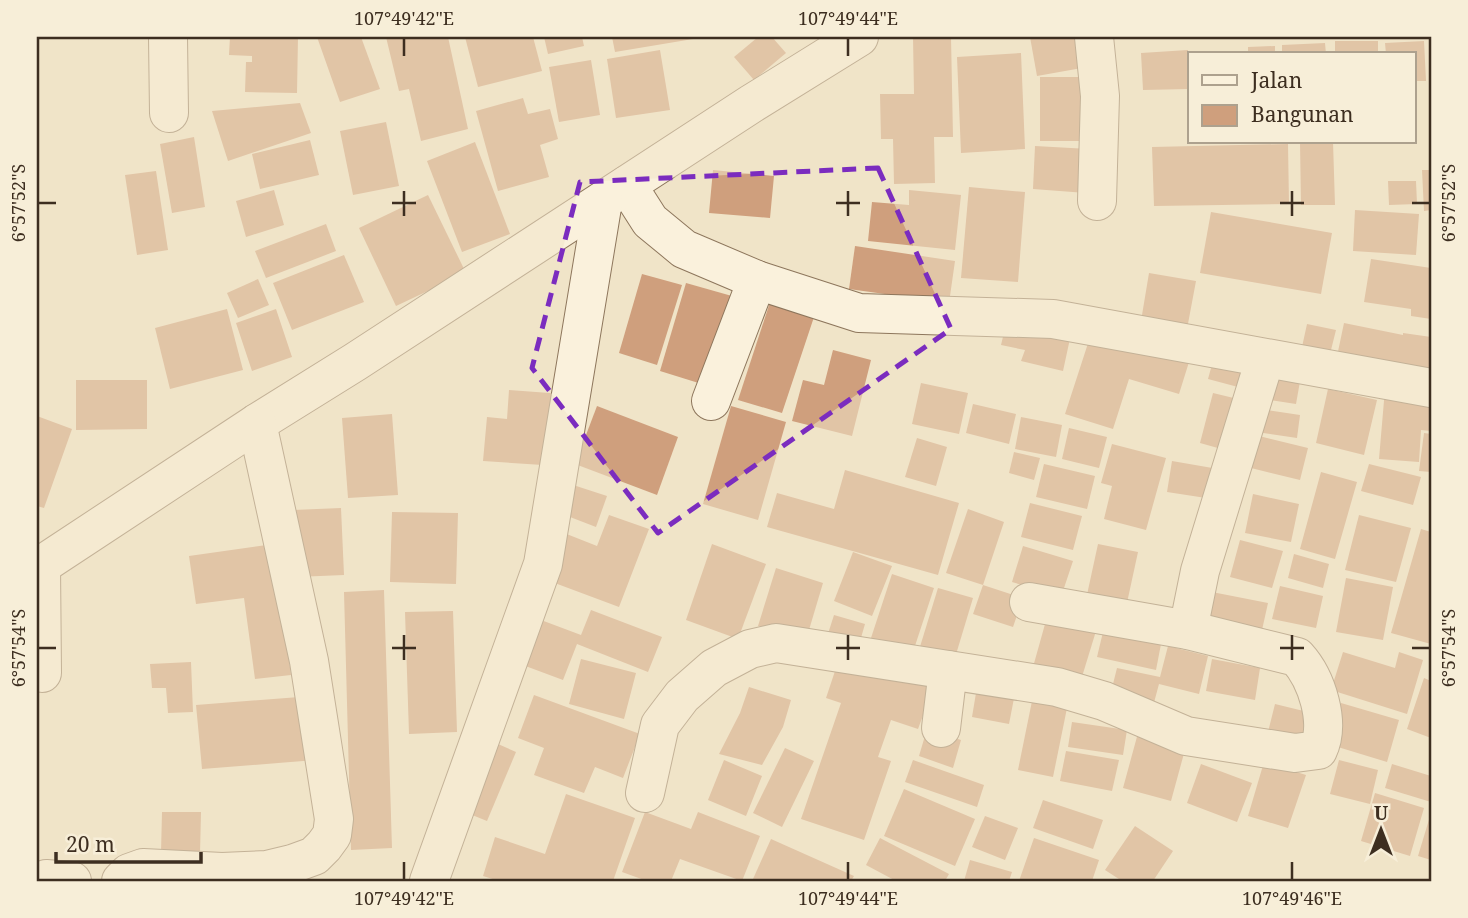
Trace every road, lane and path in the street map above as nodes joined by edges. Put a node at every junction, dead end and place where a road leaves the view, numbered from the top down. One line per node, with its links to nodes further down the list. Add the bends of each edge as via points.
1 (168, 37): 4 (street)
2 (859, 37): 5 (street)
3 (1094, 37): 6 (street, via 1100,96)
4 (169, 113)
5 (615, 193): 7 (street, via 684,248); 11 (street); 20 (street, via 542,565)
6 (1097, 201)
7 (757, 280): 8 (street, via 859,313 1053,319); 10 (street)
8 (1265, 359): 9 (street); 14 (street, via 1200,571)
9 (1431, 388)
10 (711, 401)
11 (257, 423): 12 (street); 19 (street, via 309,661 334,819 332,835 314,856 267,870 143,869 128,873)
12 (39, 567): 16 (street)
13 (1029, 602): 14 (street)
14 (1188, 630): 15 (street, via 1297,657 1308,669 1319,696 1324,738 1318,750 1295,753 1186,736 1104,701 1056,687)
15 (948, 670): 17 (street); 18 (street, via 776,643 750,649 714,668 682,696 660,725)
16 (42, 673)
17 (942, 728)
18 (645, 793)
19 (121, 881)
20 (429, 881)

